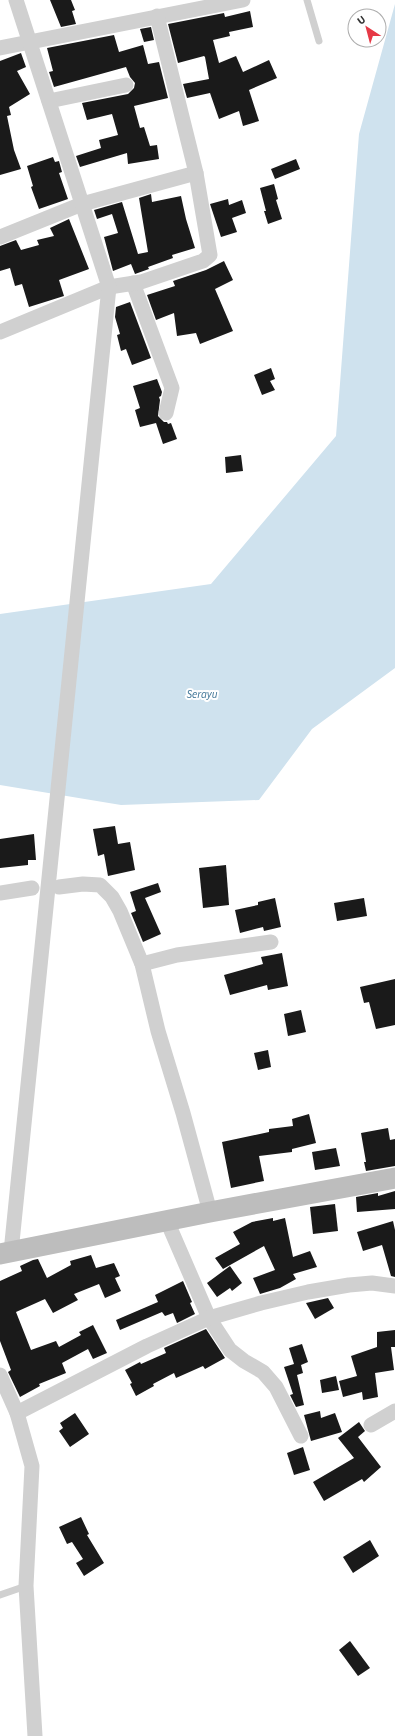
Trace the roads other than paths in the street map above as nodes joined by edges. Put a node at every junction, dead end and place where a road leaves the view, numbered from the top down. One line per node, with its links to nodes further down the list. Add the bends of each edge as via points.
1 (16, 0): 5 (street)
2 (244, 0): 4 (street)
3 (307, 0): 6 (lane)
4 (157, 16): 5 (street); 10 (street)
5 (29, 41): 7 (street); 9 (street)
6 (319, 41)
7 (0, 48)
8 (126, 85): 9 (street)
9 (49, 101): 11 (street)
10 (196, 173): 11 (street); 13 (street, via 210,255 203,261)
11 (82, 204): 12 (street); 14 (street)
12 (0, 237)
13 (133, 283): 14 (street); 16 (street, via 172,388)
14 (109, 287): 15 (street); 25 (street, via 55,818)
15 (0, 332)
16 (166, 413)
17 (59, 887): 21 (street, via 83,884 100,886 112,897)
18 (32, 888): 19 (street)
19 (0, 893)
20 (271, 942): 21 (street, via 177,955)
21 (142, 964): 23 (street, via 158,1031)
22 (395, 1178): 23 (main road)
23 (210, 1212): 24 (main road)
24 (167, 1220): 25 (main road); 27 (street)
25 (6, 1253)
26 (395, 1286): 27 (street, via 372,1283 322,1290 261,1303)
27 (209, 1318): 30 (street, via 147,1346); 32 (street, via 230,1350 263,1372 276,1387)
28 (0, 1375): 30 (street)
29 (395, 1411): 31 (street)
30 (17, 1413): 33 (street, via 32,1466)
31 (370, 1426)
32 (301, 1436)
33 (26, 1586): 34 (lane); 35 (street)
34 (0, 1595)
35 (35, 1736)

